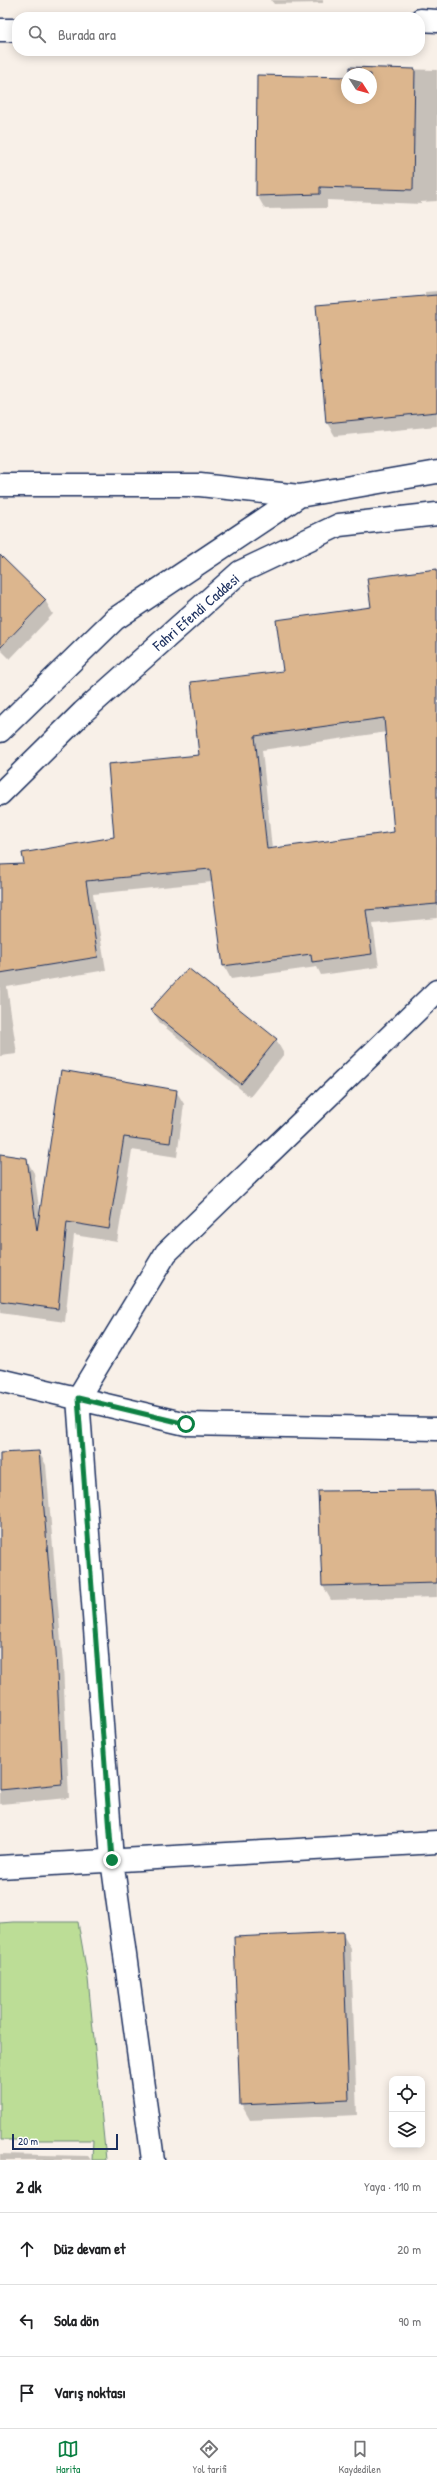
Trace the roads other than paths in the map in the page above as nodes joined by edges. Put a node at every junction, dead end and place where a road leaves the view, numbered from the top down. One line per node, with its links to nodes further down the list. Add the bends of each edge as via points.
1 (425, 20): 2 (street)
2 (437, 21)
3 (0, 30): 4 (street)
4 (12, 30)
5 (437, 472): 7 (street)
6 (0, 485): 7 (street, via 200,485)
7 (299, 496): 9 (street, via 114,618)
8 (437, 514): 10 (street, Fahri Efendi Caddesi, via 339,525 240,572 83,712)
9 (0, 731)
10 (0, 794)
11 (437, 991): 13 (street, via 166,1253)
12 (0, 1380): 13 (street)
13 (78, 1398): 14 (street, via 186,1424); 16 (street)
14 (437, 1429)
15 (437, 1842): 16 (street)
16 (112, 1860): 17 (street); 18 (street)
17 (0, 1867)
18 (154, 2160)

